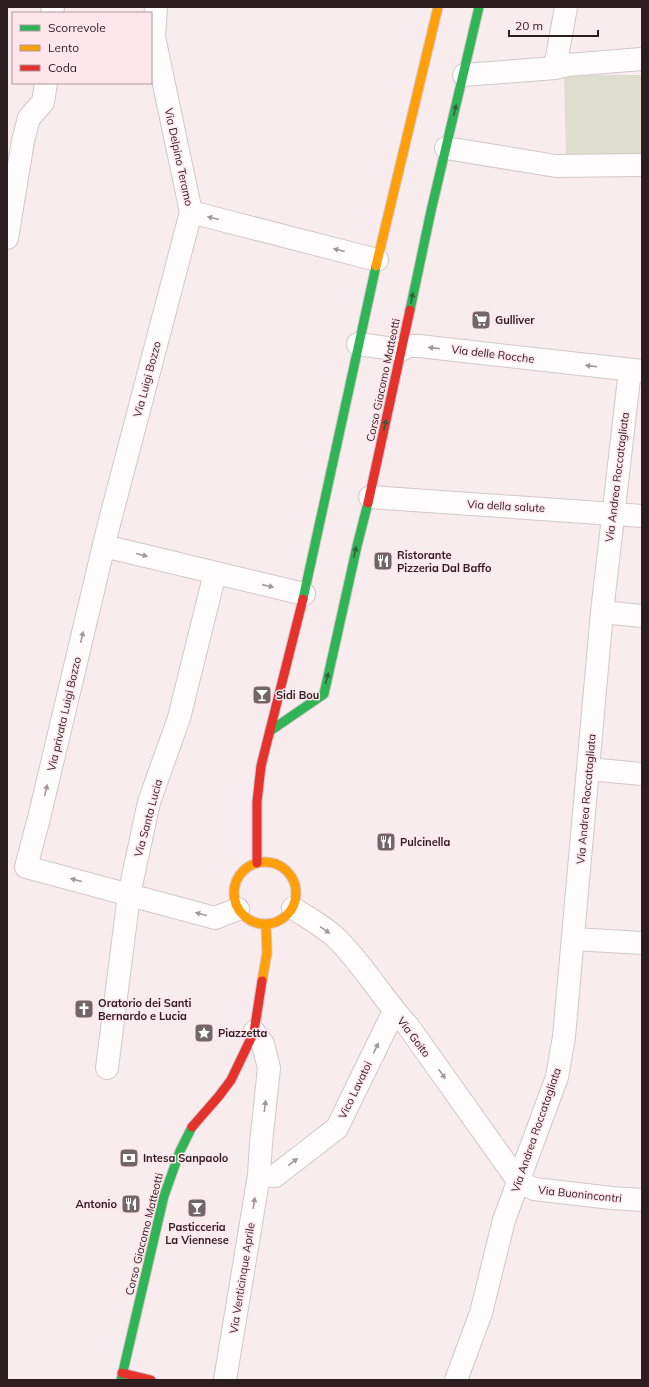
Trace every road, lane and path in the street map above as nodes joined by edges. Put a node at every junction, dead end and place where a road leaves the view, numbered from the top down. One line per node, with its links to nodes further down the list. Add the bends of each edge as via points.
1 (156, 7): 11 (street, Via Delpino Teramo, via 154,37)
2 (438, 7): 13 (street)
3 (479, 7): 7 (street, Corso Giacomo Matteotti)
4 (566, 7): 6 (street)
5 (642, 59): 6 (street)
6 (555, 68): 7 (street)
7 (464, 75): 9 (street, Corso Giacomo Matteotti, one-way to 7)
8 (46, 84): 12 (street, via 43,102 29,118 22,141)
9 (446, 148): 10 (street, via 556,166); 15 (street, Corso Giacomo Matteotti, one-way to 9)
10 (642, 165)
11 (191, 212): 13 (street, Via Delpino Teramo, one-way to 11); 20 (street, Via Luigi Bozzo)
12 (7, 238)
13 (377, 260): 14 (street)
14 (358, 344): 15 (street, Via delle Rocche); 22 (street)
15 (401, 350): 16 (street, Via delle Rocche, one-way to 15, via 419,346 408,346); 17 (street, Corso Giacomo Matteotti, one-way to 15)
16 (636, 371): 18 (street, Via Andrea Roccatagliata)
17 (370, 497): 18 (street, Via della salute); 25 (street, Corso Giacomo Matteotti, one-way to 17, via 324,694)
18 (613, 513): 19 (street, Via della salute); 23 (street, Via Andrea Roccatagliata)
19 (642, 516)
20 (104, 546): 21 (street, one-way to 21); 29 (street, Via privata Luigi Bozzo, one-way to 20, via 26,867)
21 (215, 573): 22 (street, one-way to 22); 29 (street, Via Santa Lucia, via 179,718 150,802)
22 (304, 594): 25 (street)
23 (602, 612): 24 (street); 26 (street, Via Andrea Roccatagliata)
24 (642, 616)
25 (270, 731): 28 (street, via 261,766 257,802)
26 (588, 769): 27 (street); 33 (street, Via Andrea Roccatagliata)
27 (642, 774)
28 (257, 863): 30 (street, via 278,864 293,878 296,898); 31 (street, via 239,876 234,887 234,899)
29 (129, 895): 31 (street, Via privata Luigi Bozzo, one-way to 29, via 215,918); 37 (street, Via Santa Lucia)
30 (293, 908): 32 (street, via 286,917); 35 (street, Via Goito, one-way to 35, via 335,937)
31 (238, 909): 32 (street, via 250,921)
32 (266, 925): 36 (street, Corso Giacomo Matteotti, via 267,953)
33 (574, 939): 34 (street); 39 (street, Via Andrea Roccatagliata, via 564,1037 557,1077)
34 (642, 943)
35 (394, 1011): 38 (street, Vico Lavatoi, one-way to 35, via 275,1176 337,1128); 39 (street, Via Goito, one-way to 39, via 408,1026)
36 (254, 1032): 38 (street, Via Venticinque Aprile, one-way to 36, via 269,1068 263,1044); 41 (street, Corso Giacomo Matteotti, via 231,1080 191,1128 180,1151 164,1196)
37 (107, 1068)
38 (259, 1175): 43 (street, Via Venticinque Aprile, one-way to 38)
39 (519, 1182): 40 (street, Via Buonincontri, via 534,1189); 44 (street, Via Andrea Roccatagliata, via 504,1220 481,1314)
40 (642, 1200)
41 (122, 1377): 42 (street)
42 (151, 1380)
43 (225, 1380)
44 (456, 1380)

